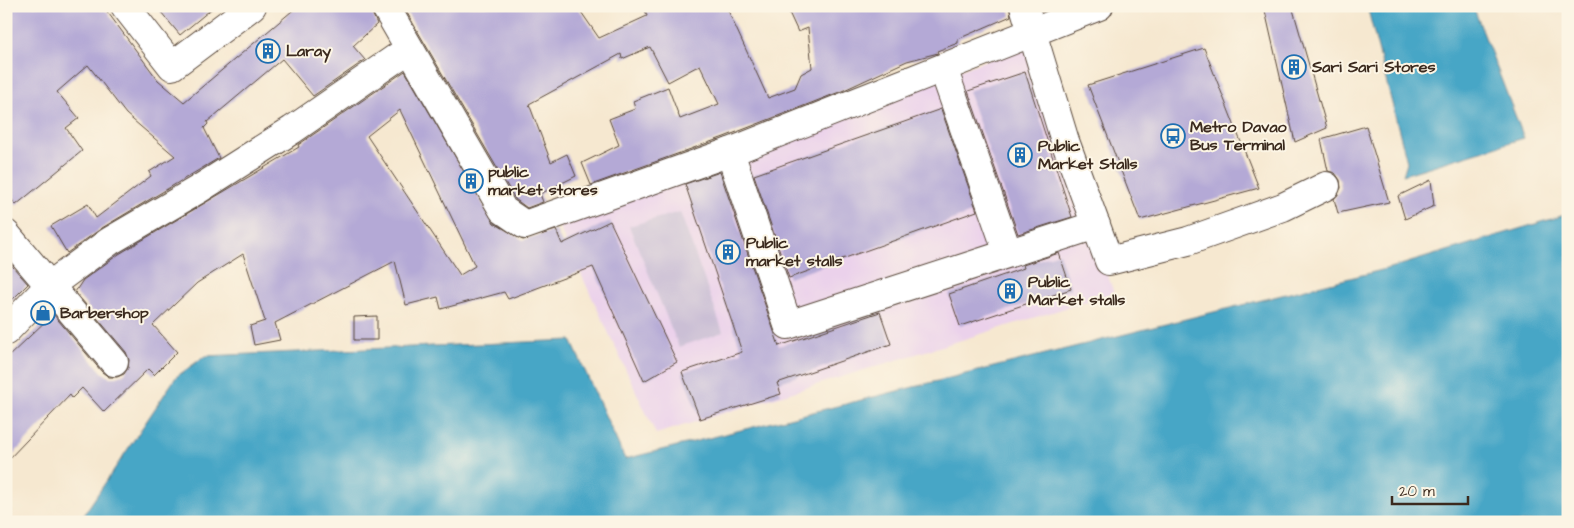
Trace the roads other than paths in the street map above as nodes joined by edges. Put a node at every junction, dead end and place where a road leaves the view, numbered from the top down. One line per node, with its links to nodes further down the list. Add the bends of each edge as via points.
1 (125, 6): 2 (street, via 172,66)
2 (252, 6)
3 (385, 6): 7 (street)
4 (1024, 6): 6 (street)
5 (1099, 6): 6 (street)
6 (1032, 33): 8 (street); 11 (street, via 1065,141)
7 (409, 49): 9 (street, via 503,210 525,226); 14 (street, via 277,140 110,241)
8 (943, 68): 9 (street); 13 (street)
9 (730, 152): 13 (street, via 788,325)
10 (1326, 186): 11 (street, via 1283,207 1188,241 1109,261)
11 (1096, 225): 13 (street)
12 (6, 234): 14 (street)
13 (1008, 253)
14 (49, 286): 15 (street); 16 (street)
15 (6, 331)
16 (114, 362)

